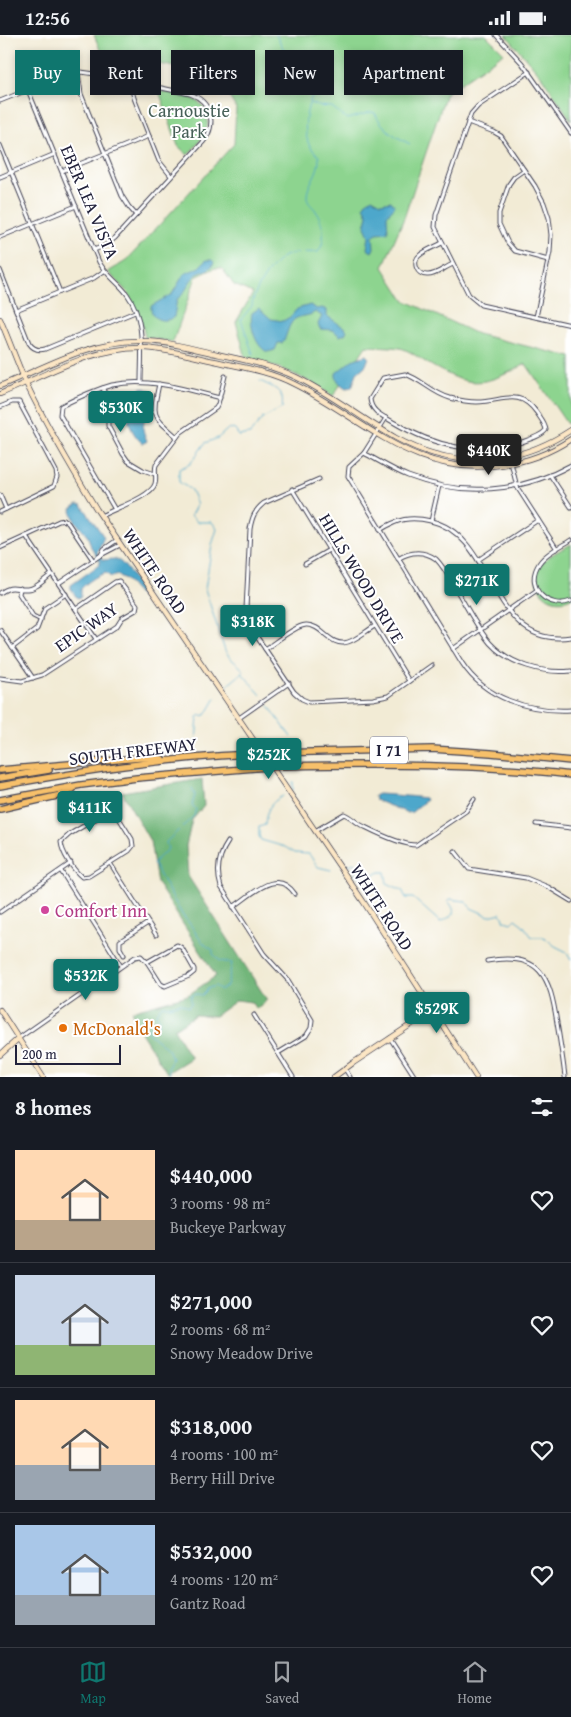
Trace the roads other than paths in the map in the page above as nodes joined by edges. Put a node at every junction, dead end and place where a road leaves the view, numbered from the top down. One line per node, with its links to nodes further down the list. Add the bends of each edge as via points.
1 (496, 35): 2 (street)
2 (529, 72): 9 (street, via 478,106); 10 (street)
3 (161, 88): 18 (street, via 193,95 209,111 211,122 209,133)
4 (80, 90): 14 (street)
5 (15, 95): 8 (street)
6 (30, 95): 13 (street, EBER LEA VISTA)
7 (133, 95): 11 (street)
8 (0, 101)
9 (468, 122): 15 (street, via 501,136); 24 (street, via 436,215 435,227)
10 (571, 133)
11 (149, 136): 14 (street); 18 (street, via 159,161)
12 (0, 145): 17 (street)
13 (55, 154): 16 (street, EBER LEA VISTA); 17 (street)
14 (105, 154): 16 (street); 21 (street, via 124,200)
15 (524, 170): 26 (street, via 547,211 551,235); 26 (street, via 509,184 499,213 499,224 515,251)
16 (62, 171): 20 (street, EBER LEA VISTA)
17 (11, 172): 19 (street); 22 (street)
18 (171, 176): 21 (street)
19 (0, 177)
20 (76, 206): 22 (street); 25 (street, EBER LEA VISTA)
21 (136, 215): 25 (street, via 115,238)
22 (32, 224): 23 (street); 30 (street)
23 (0, 237)
24 (442, 243): 27 (street); 27 (street, via 419,256 417,269 430,275)
25 (94, 250): 29 (street, EBER LEA VISTA)
26 (549, 260): 33 (street)
27 (452, 262): 33 (street, via 469,295 478,303)
28 (0, 270): 31 (street)
29 (104, 271): 30 (street); 32 (street, EBER LEA VISTA, via 126,294)
30 (60, 292): 31 (street)
31 (16, 310): 32 (street, via 29,343 40,350)
32 (136, 312): 36 (street, EBER LEA VISTA)
33 (536, 317): 35 (street)
34 (0, 319): 38 (street, WHITE ROAD)
35 (571, 325)
36 (141, 341): 37 (street, EBER LEA VISTA); 38 (street, via 94,347); 49 (street, via 171,344 285,371)
37 (141, 348): 40 (street, EBER LEA VISTA); 41 (street, via 98,354); 51 (street, via 176,352 282,378)
38 (23, 376): 41 (street, WHITE ROAD); 43 (street)
39 (225, 376): 46 (street)
40 (141, 382): 42 (street); 44 (street)
41 (26, 383): 45 (street); 70 (street, WHITE ROAD)
42 (159, 384): 46 (street); 52 (street, via 154,415)
43 (0, 386)
44 (103, 388): 59 (street, via 108,404 108,426 123,454 128,461); 68 (street, via 61,406 60,415)
45 (0, 394)
46 (220, 397): 52 (street, via 216,408)
47 (0, 407): 67 (street, via 20,402 56,471 57,482)
48 (386, 418): 49 (street); 54 (street, via 432,442 472,448); 54 (street, via 374,409 370,399 383,378 401,374 407,374 446,397 463,401 519,398 531,404 546,430)
49 (380, 427): 51 (street); 56 (street, via 411,445 443,456 478,460)
50 (571, 430): 56 (street, via 537,448)
51 (376, 433): 55 (street); 57 (street, via 408,452 441,463 478,467)
52 (177, 437): 59 (street, via 156,465)
53 (571, 439): 57 (street, via 544,453)
54 (507, 446): 56 (street)
55 (364, 453): 62 (street, via 408,476); 73 (street, via 348,469 349,479)
56 (509, 456): 57 (street)
57 (510, 464): 63 (street)
58 (571, 465): 60 (street)
59 (155, 474): 68 (street, via 155,483 148,492)
60 (550, 475): 63 (street); 66 (street)
61 (319, 479): 64 (street)
62 (439, 485): 63 (street, via 472,490); 72 (street)
63 (516, 486): 71 (street)
64 (292, 489): 79 (street, HILLS WOOD DRIVE); 100 (street, via 256,509 251,522 247,619)
65 (0, 495): 67 (street)
66 (571, 507)
67 (6, 509): 69 (street)
68 (114, 509): 70 (street)
69 (0, 512)
70 (101, 516): 76 (street, WHITE ROAD)
71 (538, 520): 78 (street); 82 (street)
72 (431, 521): 73 (street, via 407,518); 82 (street, via 456,533)
73 (380, 530): 81 (street)
74 (26, 536): 77 (street); 80 (street, via 64,520); 84 (street)
75 (571, 540): 78 (street)
76 (118, 542): 80 (street); 109 (street, WHITE ROAD)
77 (0, 547)
78 (557, 549): 87 (street, via 536,567)
79 (329, 550): 83 (street); 94 (street, HILLS WOOD DRIVE)
80 (94, 559): 85 (street)
81 (398, 559): 95 (street, via 414,552 436,559); 101 (street)
82 (478, 560): 92 (street)
83 (305, 564)
84 (52, 573): 85 (street); 86 (street, via 33,588)
85 (59, 583): 89 (street)
86 (20, 588): 88 (street, via 10,587); 93 (street, via 19,594 34,616)
87 (537, 590): 90 (street, via 551,602); 92 (street)
88 (0, 593)
89 (66, 594): 91 (street); 93 (street, via 45,608)
90 (571, 601)
91 (76, 609): 98 (street); 98 (street, EPIC WAY, via 119,581 137,605 117,626)
92 (508, 611): 95 (street); 97 (street, via 520,625 537,634)
93 (41, 620): 99 (street, via 37,629)
94 (375, 626): 100 (street, via 343,643 334,641 312,626 303,625); 106 (street, HILLS WOOD DRIVE)
95 (481, 630): 101 (street); 103 (street, via 497,649 522,664 545,670)
96 (0, 631): 99 (street)
97 (571, 637)
98 (96, 639): 105 (street, EPIC WAY)
99 (12, 648): 105 (street)
100 (265, 649): 107 (street)
101 (453, 649): 108 (street, via 470,675 492,692 528,706)
102 (432, 665): 106 (street)
103 (571, 671)
104 (0, 678): 105 (street, EPIC WAY)
105 (33, 679)
106 (408, 681): 107 (street, via 388,696 314,702 302,699)
107 (288, 683): 109 (street)
108 (571, 710)
109 (239, 718): 123 (street, WHITE ROAD)
110 (166, 760): 111 (highway, SOUTH FREEWAY / I 71, bridge, via 274,753 432,749); 112 (highway, I 71, via 156,757); 117 (highway, SOUTH FREEWAY / I 71)
111 (571, 761)
112 (64, 766): 113 (highway); 115 (highway, I 71)
113 (0, 770)
114 (571, 775): 116 (highway, SOUTH FREEWAY / I 71, bridge, via 366,764 255,768)
115 (0, 778)
116 (81, 785): 119 (highway, SOUTH FREEWAY / I 71); 120 (highway, via 61,795)
117 (0, 786)
118 (474, 799): 123 (street, via 466,811 416,845 364,827 344,814)
119 (0, 800)
120 (0, 809)
121 (536, 824): 122 (street)
122 (571, 828)
123 (315, 831): 140 (street, WHITE ROAD)
124 (228, 842): 131 (street, via 222,850 219,880)
125 (455, 851): 130 (street, via 469,869 526,878)
126 (71, 863): 127 (street, via 82,877); 127 (street, via 61,842 112,811 132,839 133,846); 128 (street)
127 (110, 863): 133 (street)
128 (61, 871): 132 (street); 138 (street)
129 (295, 894): 131 (street, via 286,883 271,882)
130 (571, 901)
131 (233, 907): 144 (street, via 268,961 288,980 312,1020 306,1036)
132 (0, 912)
133 (148, 923): 134 (street); 135 (street, via 120,941)
134 (156, 935)
135 (124, 955)
136 (487, 961): 153 (street, via 514,958 534,966 546,978 554,999)
137 (148, 962): 137 (street, via 164,986 194,972 182,948 177,945); 138 (street, via 137,956)
138 (122, 966): 142 (street)
139 (0, 1010): 142 (street)
140 (433, 1010): 143 (street); 152 (street, WHITE ROAD)
141 (254, 1015): 144 (street)
142 (19, 1038): 145 (street); 147 (street)
143 (390, 1039): 146 (street); 151 (street)
144 (278, 1053): 148 (street)
145 (0, 1055)
146 (345, 1068): 149 (street); 150 (street)
147 (43, 1077)
148 (292, 1077)
149 (334, 1077)
150 (350, 1077)
151 (415, 1077)
152 (476, 1077)
153 (565, 1077)

